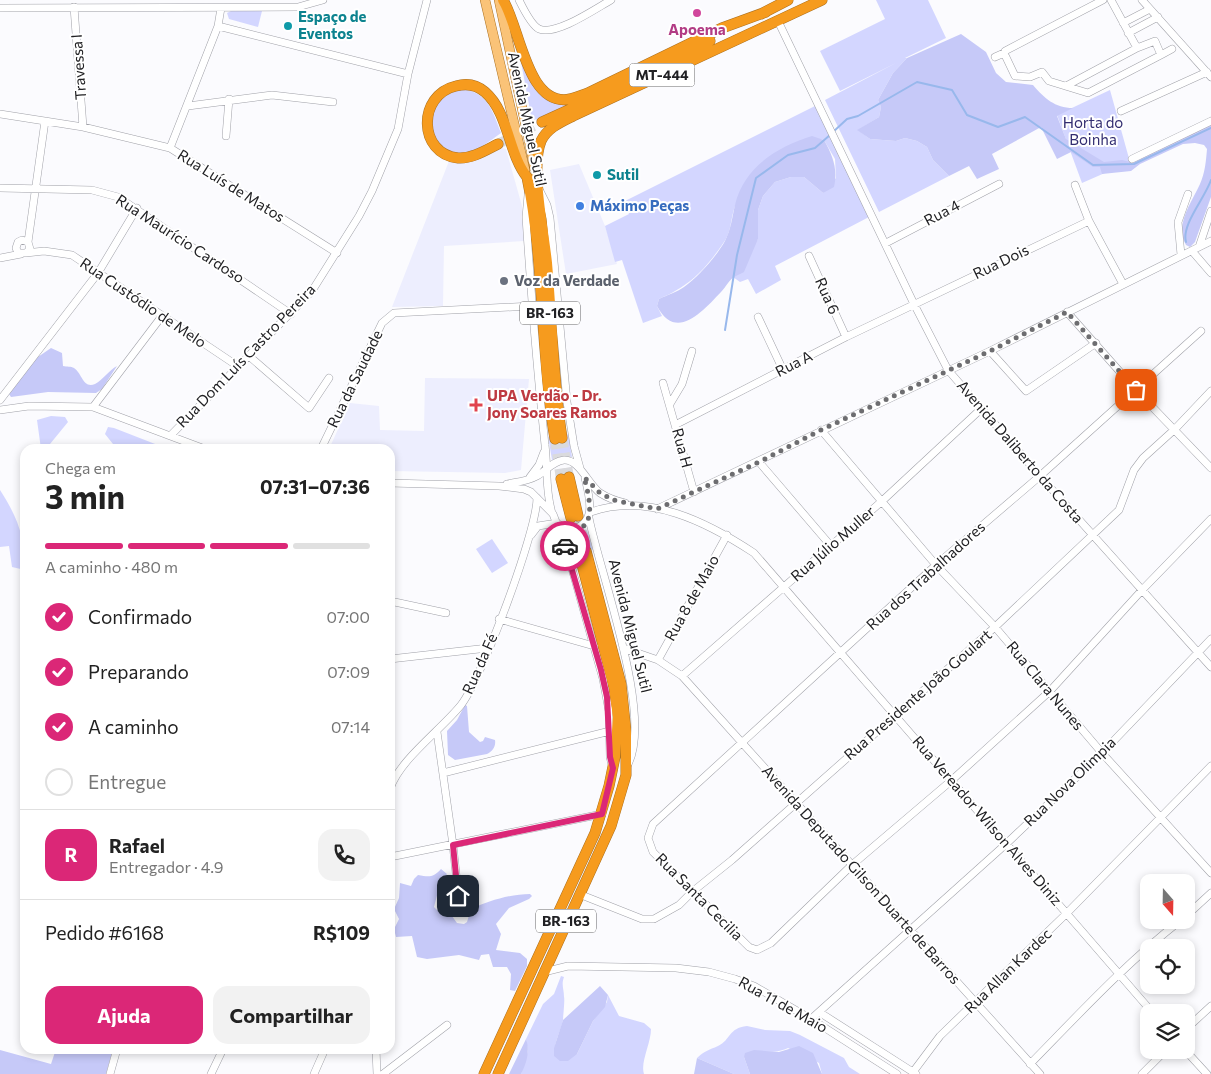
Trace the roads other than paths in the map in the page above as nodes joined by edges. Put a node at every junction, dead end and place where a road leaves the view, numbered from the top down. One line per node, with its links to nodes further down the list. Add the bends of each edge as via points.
1 (157, 0): 16 (street)
2 (323, 0): 17 (street, via 298,7)
3 (427, 0): 30 (street, Rua Dom Luís Castro Pereira)
4 (485, 0): 46 (main road, Avenida Miguel Sutil / BR-163)
5 (501, 0): 19 (highway, MT-444, via 536,85 548,96 562,99 588,92 722,28); 46 (main road, Avenida Miguel Sutil / BR-163)
6 (519, 0): 7 (street, via 537,28 547,31 566,25)
7 (611, 0)
8 (822, 0): 21 (highway, MT-444)
9 (1102, 0): 13 (street)
10 (1111, 0): 22 (street)
11 (1142, 0): 18 (street)
12 (781, 2): 19 (highway, MT-444)
13 (1093, 2): 27 (street)
14 (74, 7): 15 (street); 16 (street); 41 (street, Travessa I)
15 (0, 8)
16 (162, 8): 17 (street)
17 (222, 8): 23 (street)
18 (1150, 9): 20 (street); 22 (street)
19 (766, 12): 40 (highway, via 652,72)
20 (1158, 18): 24 (street); 31 (street)
21 (778, 21): 46 (highway, MT-444, via 553,127 541,141); 56 (street, Avenida Daliberto da Costa)
22 (1123, 23): 24 (street)
23 (218, 26): 30 (street); 35 (street)
24 (1128, 32): 25 (street)
25 (1137, 48): 28 (street, via 1155,41); 32 (street)
26 (1172, 50): 28 (street)
27 (1004, 53): 29 (street); 32 (street, via 1015,76 1027,78 1042,72 1049,81)
28 (1161, 55): 32 (street, via 1088,93)
29 (995, 57)
30 (408, 74): 59 (street, Rua Dom Luís Castro Pereira, via 398,128 390,150 372,191)
31 (1209, 74): 36 (street)
32 (1066, 86)
33 (229, 99): 34 (street, via 272,95); 35 (street); 42 (street)
34 (332, 102)
35 (188, 106): 44 (street)
36 (1121, 111)
37 (0, 114): 38 (street, Rua Luís de Matos)
38 (45, 121): 41 (street, Rua Luís de Matos); 50 (street)
39 (1211, 121): 45 (street)
40 (542, 122)
41 (83, 127): 44 (street, Rua Luís de Matos)
42 (226, 136)
43 (498, 144): 46 (highway, via 465,157 447,154 430,137 426,121 431,104 441,93 460,85 468,84 485,92 495,106 519,164)
44 (170, 148): 59 (street, Rua Luís de Matos)
45 (1132, 159)
46 (533, 183): 67 (street, Avenida Miguel Sutil, via 526,212); 94 (highway, BR-163, via 547,393); 99 (street, Avenida Miguel Sutil, via 547,205 550,218 567,402)
47 (999, 184): 56 (street, Rua 4)
48 (1075, 185): 54 (street)
49 (0, 188): 50 (street, Rua Maurício Cardoso)
50 (36, 190): 52 (street, Rua Maurício Cardoso, via 92,190 118,197); 57 (street, via 30,230)
51 (1188, 194): 60 (street, via 1178,222)
52 (138, 208): 63 (street); 69 (street, Rua Maurício Cardoso)
53 (1211, 211): 58 (street)
54 (1089, 220): 65 (street); 66 (street, Rua Dois)
55 (1211, 241): 58 (street)
56 (886, 243): 66 (street, Avenida Daliberto da Costa)
57 (23, 247): 62 (street, Rua Custódio de Melo); 63 (street, Rua Custódio de Melo, via 72,256)
58 (1195, 249): 60 (street); 64 (street)
59 (337, 253): 69 (street, Rua Dom Luís Castro Pereira, via 312,291)
60 (1181, 255): 65 (street)
61 (809, 256): 73 (street, Rua 6)
62 (0, 258)
63 (98, 273): 70 (street, Rua Custódio de Melo); 85 (street)
64 (1211, 273)
65 (1123, 284): 68 (street)
66 (914, 304): 73 (street, Rua A); 80 (street, Avenida Daliberto da Costa)
67 (532, 306): 96 (street, Rua da Saudade, via 394,313 382,323); 97 (street, Avenida Miguel Sutil)
68 (1067, 312): 74 (street); 76 (street)
69 (291, 314): 77 (street, Rua Dom Luís Castro Pereira)
70 (162, 316): 78 (street, Rua Custódio de Melo); 87 (street)
71 (758, 317): 79 (street)
72 (1201, 331): 83 (street, Rua dos Trabalhadores)
73 (846, 337): 79 (street, Rua A)
74 (1096, 343): 76 (street, via 1026,391); 83 (street)
75 (692, 351): 86 (street, via 682,384)
76 (990, 351): 80 (street)
77 (249, 356): 78 (street, Rua Dom Luís Castro Pereira); 81 (street, via 309,408)
78 (238, 367): 93 (street, Rua Dom Luís Castro Pereira)
79 (783, 370): 90 (street, Rua A)
80 (948, 370): 89 (street, Avenida Daliberto da Costa); 91 (street)
81 (329, 378)
82 (663, 383): 86 (street, Rua H)
83 (1136, 390): 92 (street); 102 (street, Rua dos Trabalhadores)
84 (1211, 391): 92 (street, Rua Presidente João Goulart)
85 (0, 400)
86 (670, 404): 90 (street, Rua H)
87 (93, 407): 88 (street, via 29,406); 93 (street)
88 (0, 410)
89 (981, 410): 102 (street, Avenida Daliberto da Costa); 110 (street, Rua Júlio Muller)
90 (675, 425): 108 (street, Rua H)
91 (821, 430): 98 (street); 110 (street, Rua Clara Nunes)
92 (1175, 430): 100 (street); 119 (street, Rua Presidente João Goulart, via 1143,458 1134,470 1119,510)
93 (171, 435): 95 (street)
94 (558, 439)
95 (193, 444)
96 (323, 444)
97 (546, 447): 101 (street, Avenida Miguel Sutil); 105 (street, via 539,465)
98 (759, 462): 108 (street); 120 (street)
99 (580, 468): 101 (street, via 564,460); 103 (street, Avenida Miguel Sutil)
100 (1211, 468)
101 (548, 469): 105 (street); 113 (street, Avenida Miguel Sutil, via 547,490)
102 (1040, 476): 119 (street, Avenida Daliberto da Costa); 122 (street, Rua dos Trabalhadores)
103 (584, 477): 111 (street, via 613,500); 114 (street, Avenida Miguel Sutil)
104 (565, 478): 115 (highway)
105 (527, 480): 107 (street)
106 (395, 483): 107 (street)
107 (499, 486): 109 (street, via 524,489)
108 (694, 492): 112 (street)
109 (537, 498): 113 (street); 121 (street, Rua da Fé)
110 (881, 502): 120 (street, Rua Júlio Muller); 122 (street, Rua Clara Nunes)
111 (638, 507): 112 (street, Rua Vereador Wilson Alves Diniz); 114 (street, via 611,506)
112 (657, 509): 118 (street, Rua Vereador Wilson Alves Diniz, via 689,518)
113 (553, 514): 117 (street)
114 (590, 515): 117 (street, via 584,524 572,530); 132 (street, Avenida Miguel Sutil, via 594,545)
115 (574, 517)
116 (1211, 519): 124 (street)
117 (557, 523): 121 (street, Rua da Fé, via 538,526); 130 (street)
118 (727, 535): 123 (street, Rua Vereador Wilson Alves Diniz, via 754,553); 138 (street, Rua 8 de Maio)
119 (1094, 535): 124 (street, Avenida Daliberto da Costa); 128 (street, Rua Presidente João Goulart)
120 (830, 546): 123 (street, Rua Júlio Muller)
121 (526, 547): 127 (street, Rua da Fé)
122 (936, 565): 128 (street, Rua Clara Nunes); 133 (street, Rua dos Trabalhadores)
123 (784, 588): 133 (street, Rua Vereador Wilson Alves Diniz); 140 (street, Rua Júlio Muller)
124 (1143, 589): 135 (street, Avenida Daliberto da Costa); 141 (street)
125 (395, 603): 126 (street)
126 (446, 613)
127 (500, 620): 130 (street); 131 (street, Rua da Fé)
128 (995, 628): 141 (street, Rua Clara Nunes); 142 (street, Rua Presidente João Goulart)
129 (1211, 639): 135 (street, Rua Nova Olimpia)
130 (594, 646): 143 (street, via 607,697)
131 (488, 648): 136 (street); 144 (street, Rua da Fé, via 477,678 462,704)
132 (623, 648): 134 (street, Avenida Deputado Gilson Duarte de Barros); 137 (street, Avenida Miguel Sutil)
133 (840, 652): 142 (street, Rua Vereador Wilson Alves Diniz); 145 (street, Rua dos Trabalhadores)
134 (635, 653): 137 (street); 138 (street, Avenida Deputado Gilson Duarte de Barros)
135 (1198, 654): 139 (street, Avenida Daliberto da Costa); 146 (street, Rua Nova Olimpia)
136 (395, 658)
137 (625, 660): 148 (street, Avenida Miguel Sutil, via 635,728)
138 (658, 660): 140 (street, Avenida Deputado Gilson Duarte de Barros)
139 (1211, 667)
140 (682, 676): 145 (street, Avenida Deputado Gilson Duarte de Barros)
141 (1050, 691): 146 (street, Rua Clara Nunes); 152 (street)
142 (896, 716): 152 (street, Rua Vereador Wilson Alves Diniz); 153 (street, Rua Presidente João Goulart)
143 (610, 731): 149 (street); 150 (street)
144 (436, 732): 150 (street); 151 (street, Rua da Fé)
145 (743, 744): 153 (street, Avenida Deputado Gilson Duarte de Barros); 156 (street, Rua dos Trabalhadores)
146 (1102, 752): 155 (street, Rua Clara Nunes); 157 (street, Rua Nova Olimpia)
147 (1211, 766): 155 (street, Rua Allan Kardec)
148 (627, 767): 149 (highway, BR-163, via 621,684 583,552 614,687 618,717); 164 (highway, Avenida Miguel Sutil / BR-163, via 611,826)
149 (613, 768): 154 (highway, BR-163)
150 (443, 773): 158 (street)
151 (395, 776)
152 (952, 780): 157 (street, Rua Vereador Wilson Alves Diniz); 160 (street)
153 (795, 803): 160 (street, Avenida Deputado Gilson Duarte de Barros); 162 (street, Rua Presidente João Goulart)
154 (602, 814): 158 (street); 194 (highway, BR-163)
155 (1160, 816): 161 (street, Rua Clara Nunes); 167 (street, Rua Allan Kardec)
156 (653, 824): 162 (street, Rua Santa Cecilia, via 648,838 652,852)
157 (1006, 844): 167 (street, Rua Vereador Wilson Alves Diniz); 168 (street, Rua Nova Olimpia)
158 (453, 845): 159 (street); 166 (street)
159 (395, 856)
160 (852, 865): 162 (street, Rua Santa Cecilia, via 770,943 757,950 748,947); 168 (street, Avenida Deputado Gilson Duarte de Barros)
161 (1211, 873)
162 (692, 892): 164 (street, Rua Presidente João Goulart, via 679,905 654,919 642,919)
163 (1211, 893): 165 (street)
164 (579, 894): 170 (highway, Avenida Miguel Sutil / BR-163)
165 (1195, 908)
166 (460, 912)
167 (1066, 914): 173 (street, Rua Vereador Wilson Alves Diniz); 174 (street, Rua Allan Kardec)
168 (910, 929): 174 (street, Avenida Deputado Gilson Duarte de Barros); 177 (street, Rua Nova Olimpia)
169 (1169, 929): 173 (street)
170 (549, 959): 171 (street, Rua 11 de Maio); 172 (highway, Avenida Miguel Sutil / BR-163)
171 (568, 966): 172 (street, Rua 11 de Maio); 178 (street, Rua 11 de Maio, via 676,968 709,972 754,986)
172 (544, 972): 195 (highway, Avenida Miguel Sutil / BR-163)
173 (1118, 974): 175 (street, Rua Vereador Wilson Alves Diniz); 187 (street)
174 (975, 1002): 187 (street, Avenida Deputado Gilson Duarte de Barros); 190 (street, Rua Allan Kardec, via 940,1036)
175 (1145, 1004)
176 (1211, 1006): 179 (street)
177 (819, 1012): 178 (street, Rua Nova Olimpia); 190 (street, Rua 11 de Maio)
178 (811, 1018): 196 (street, Rua 11 de Maio)
179 (1195, 1021)
180 (447, 1025): 193 (street)
181 (116, 1054): 191 (street)
182 (221, 1054): 188 (street)
183 (323, 1054): 189 (street)
184 (376, 1054): 192 (street)
185 (1157, 1059): 198 (street)
186 (1193, 1059): 199 (street)
187 (1030, 1064): 197 (street, Avenida Deputado Gilson Duarte de Barros)
188 (214, 1072)
189 (316, 1073)
190 (914, 1073)
191 (110, 1074)
192 (377, 1074)
193 (383, 1074)
194 (484, 1074)
195 (498, 1074)
196 (897, 1074)
197 (1040, 1074)
198 (1142, 1074)
199 (1207, 1074)

